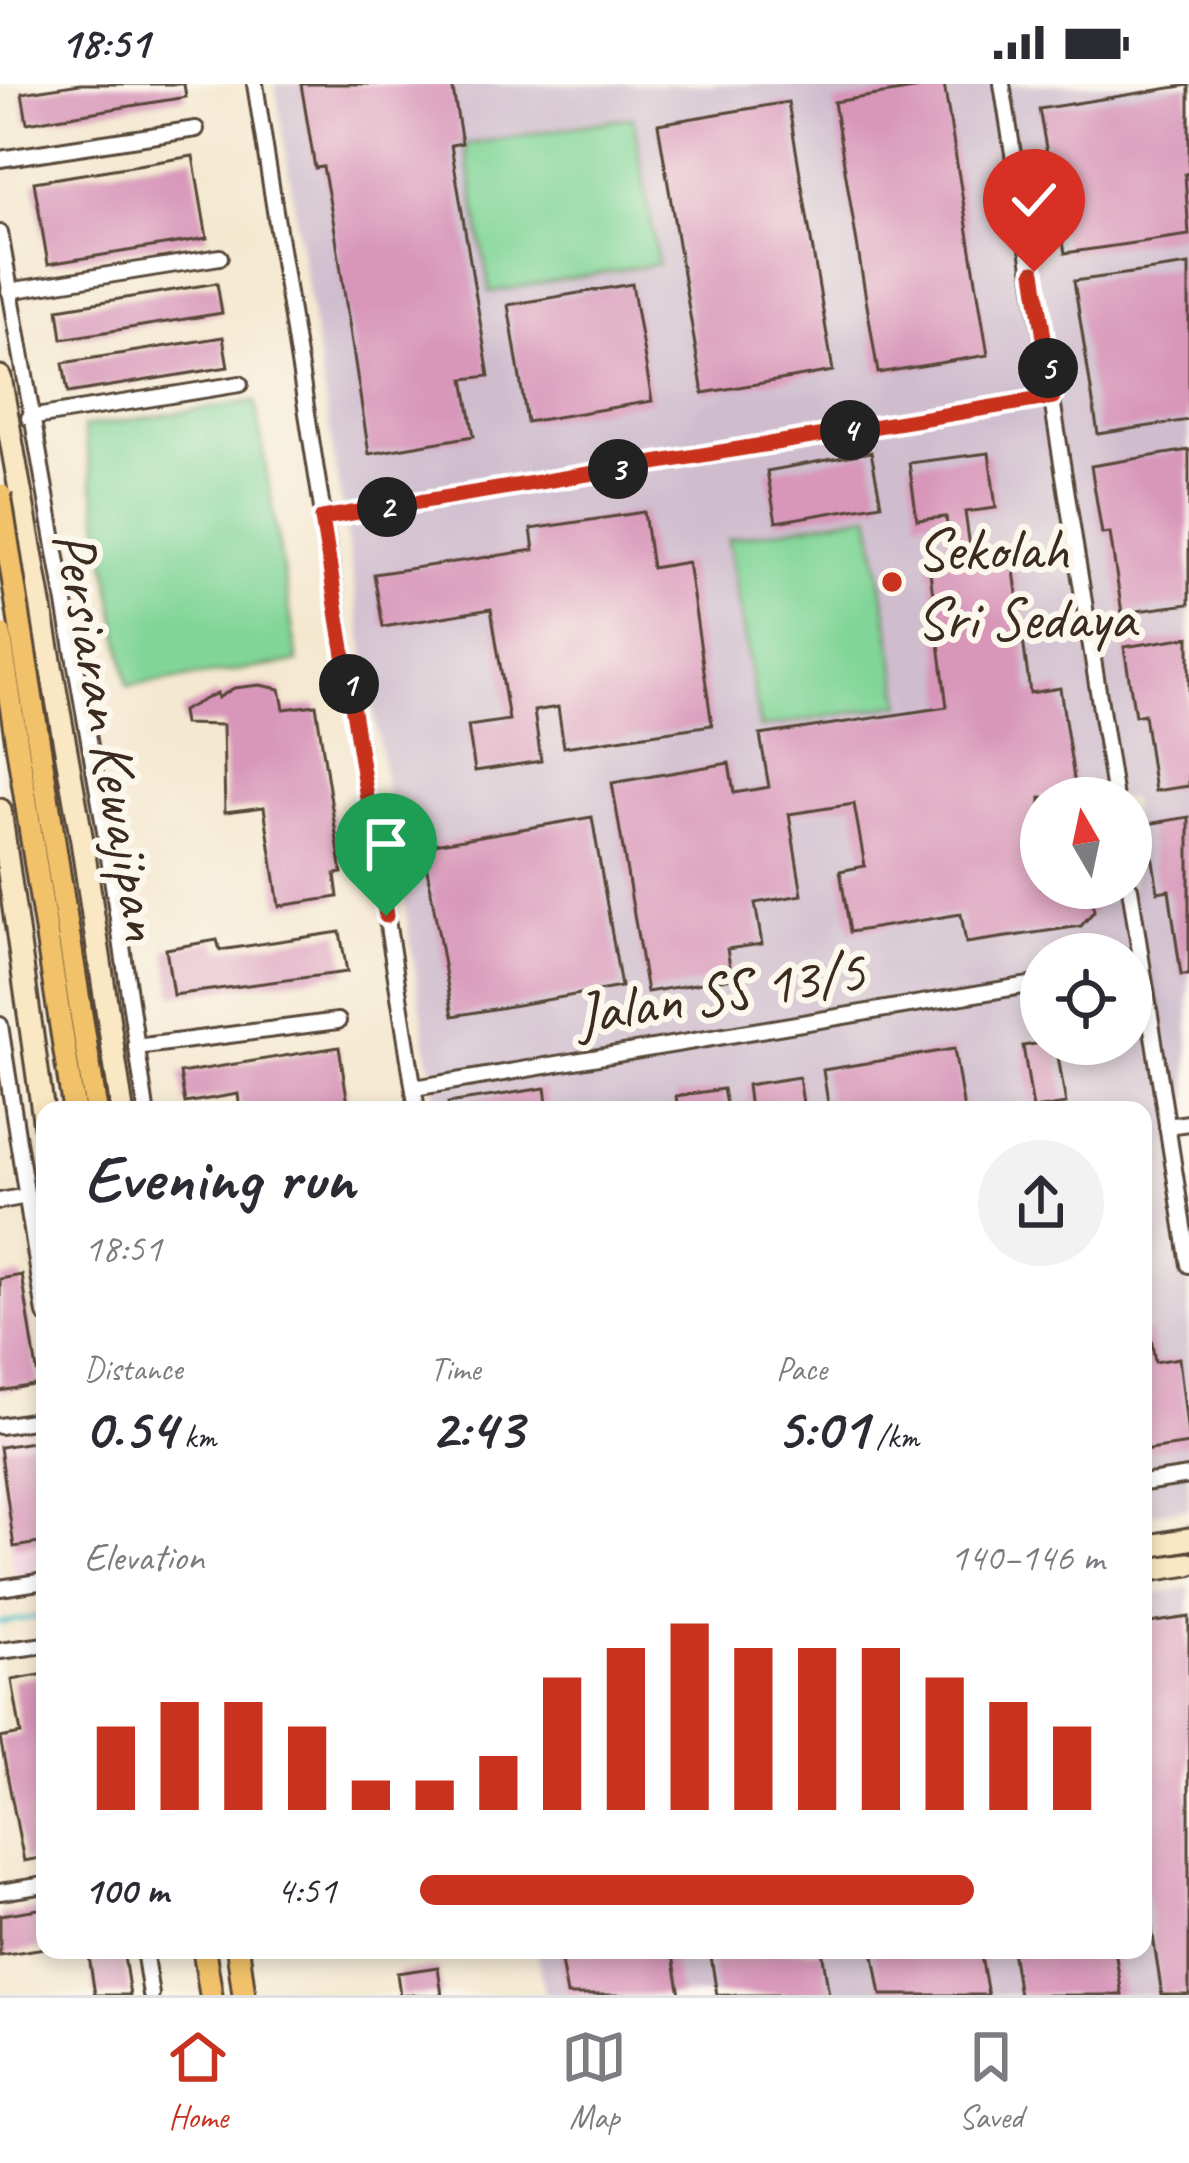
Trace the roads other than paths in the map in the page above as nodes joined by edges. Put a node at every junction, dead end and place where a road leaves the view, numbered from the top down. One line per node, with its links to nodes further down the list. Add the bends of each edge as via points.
1 (255, 84): 13 (street)
2 (1002, 84): 10 (street)
3 (196, 129): 4 (street)
4 (0, 159)
5 (0, 233): 7 (street)
6 (220, 257): 7 (street)
7 (9, 291): 11 (street)
8 (0, 377): 16 (main road, Persiaran Kewajipan)
9 (240, 384): 11 (street)
10 (1053, 397): 13 (street); 17 (street)
11 (28, 418): 22 (street)
12 (0, 495): 27 (main road, bridge)
13 (322, 518): 24 (street)
14 (0, 634): 26 (main road, bridge)
15 (0, 676): 16 (main road, via 14,670 44,689)
16 (68, 758): 28 (main road, Persiaran Kewajipan)
17 (1112, 777)
18 (0, 810): 25 (main road, Persiaran Kewajipan)
19 (1020, 987): 24 (street, Jalan SS 13/5)
20 (338, 1021): 22 (street)
21 (0, 1025): 33 (street)
22 (136, 1047): 29 (street)
23 (1152, 1047): 32 (street)
24 (414, 1088): 30 (street)
25 (41, 1101)
26 (73, 1101)
27 (95, 1101)
28 (121, 1101)
29 (145, 1101)
30 (416, 1101)
31 (1189, 1123): 32 (street)
32 (1167, 1126): 36 (street)
33 (27, 1196): 34 (street); 35 (street)
34 (0, 1201)
35 (36, 1255)
36 (1189, 1265)
37 (36, 1420): 38 (street)
38 (0, 1426)
39 (1189, 1476): 40 (street)
40 (1152, 1482)
41 (1189, 1539): 42 (main road)
42 (1152, 1545)
43 (1189, 1564): 44 (main road)
44 (1152, 1570)
45 (36, 1582): 46 (street)
46 (0, 1588)
47 (36, 1646): 48 (street)
48 (0, 1652)
49 (36, 1886): 50 (street)
50 (1, 1888)
51 (145, 1959): 54 (street)
52 (206, 1959): 55 (main road)
53 (239, 1959): 56 (main road)
54 (151, 1995)
55 (212, 1995)
56 (244, 1995)

